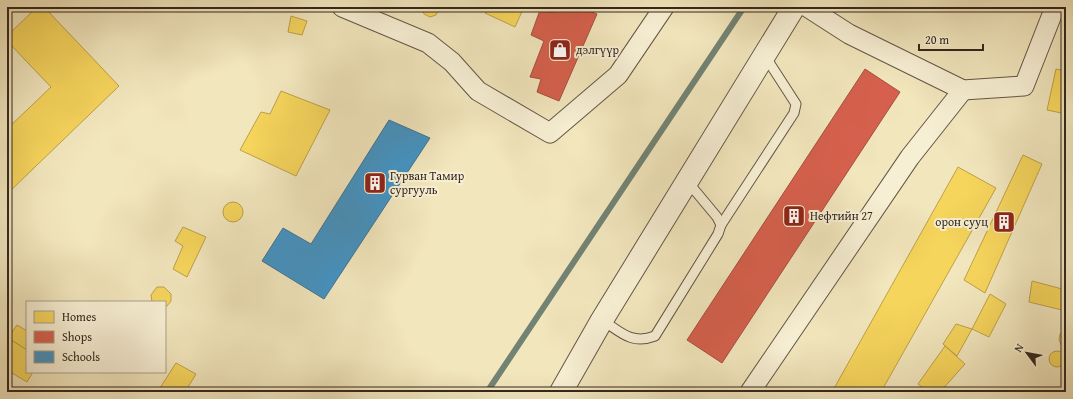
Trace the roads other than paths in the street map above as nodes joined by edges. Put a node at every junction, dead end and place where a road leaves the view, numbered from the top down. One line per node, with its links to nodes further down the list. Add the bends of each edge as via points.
1 (342, 7): 2 (street, via 428,42 452,62 478,91 550,133 618,75)
2 (664, 7)
3 (794, 7): 6 (street)
4 (807, 7): 7 (street, via 849,34)
5 (1054, 7): 7 (street, via 1024,86)
6 (765, 55): 8 (street); 9 (lane, via 796,104 794,113)
7 (963, 90): 11 (street, via 910,157)
8 (687, 181): 9 (lane); 10 (street)
9 (721, 225): 10 (lane, via 718,234 655,336 643,340 631,338)
10 (602, 320): 12 (street)
11 (755, 390)
12 (561, 392)

